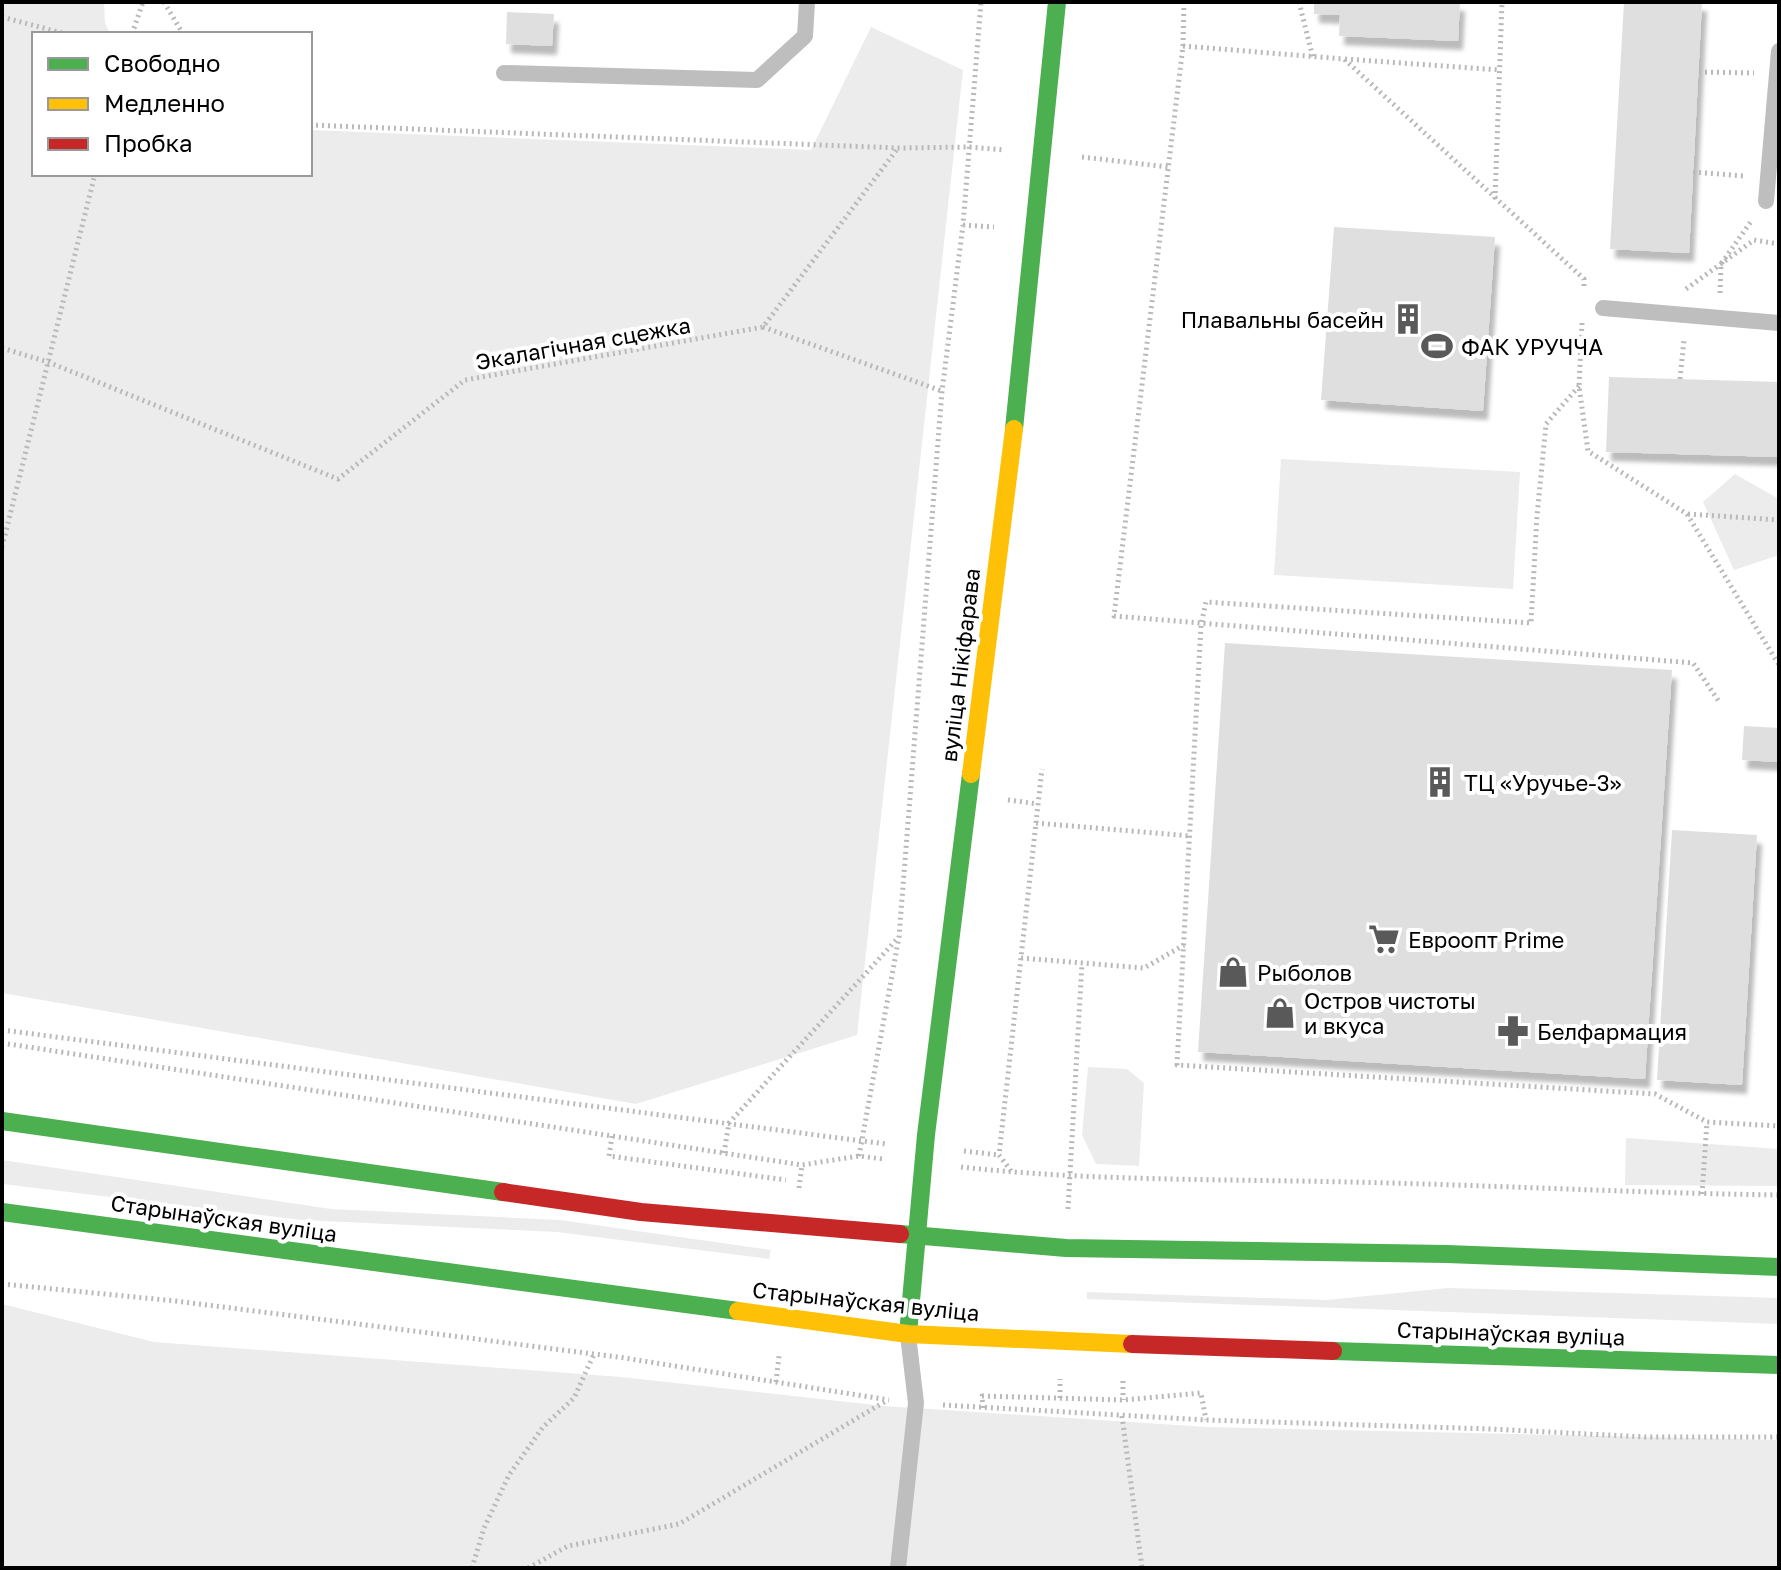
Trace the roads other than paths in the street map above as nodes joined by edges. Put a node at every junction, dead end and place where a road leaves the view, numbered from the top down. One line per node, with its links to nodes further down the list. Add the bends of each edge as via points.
1 (807, 2): 4 (lane, via 805,36 757,80)
2 (1057, 2): 10 (main road, вуліца Нікіфарава, via 1012,446)
3 (1779, 51): 5 (lane)
4 (504, 73)
5 (1766, 201)
6 (1603, 308): 7 (lane)
7 (1779, 323)
8 (2, 1121): 10 (main road, via 641,1212)
9 (2, 1212): 12 (main road, Старынаўская вуліца)
10 (917, 1233): 11 (main road, via 1097,1249 1447,1254); 12 (main road, вуліца Нікіфарава)
11 (1779, 1267)
12 (908, 1334): 13 (main road, Старынаўская вуліца); 14 (lane, via 916,1403)
13 (1779, 1365)
14 (898, 1568)

